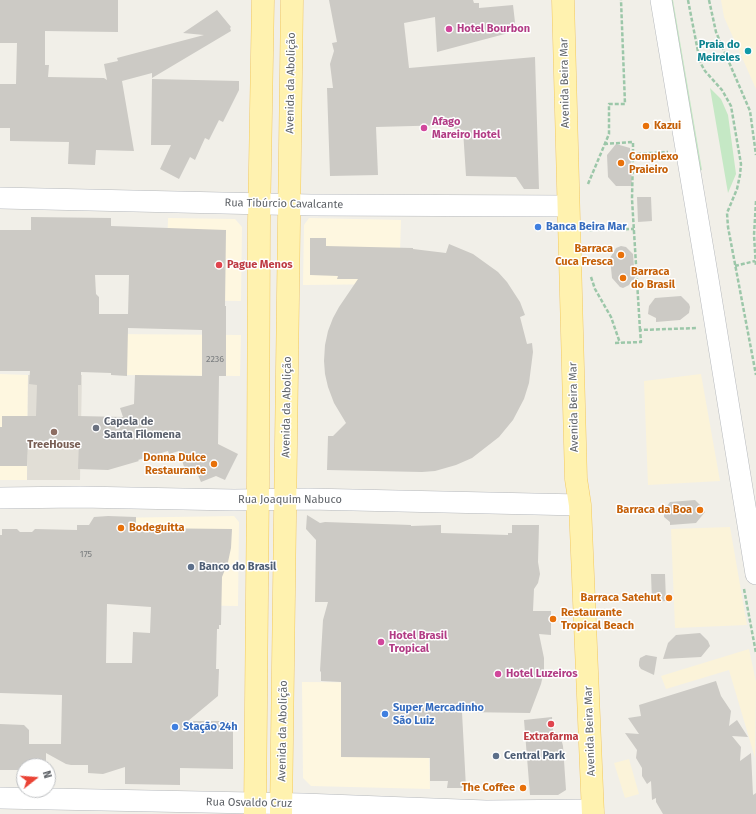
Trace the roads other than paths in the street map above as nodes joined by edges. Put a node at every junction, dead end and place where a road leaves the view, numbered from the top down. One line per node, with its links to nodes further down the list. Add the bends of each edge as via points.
1 (263, 0): 6 (main road)
2 (292, 0): 7 (main road, Avenida da Abolição)
3 (563, 0): 8 (main road, Avenida Beira Mar)
4 (661, 0): 13 (street)
5 (0, 198): 6 (street, Rua Tibúrcio Cavalcante)
6 (260, 203): 7 (street, Rua Tibúrcio Cavalcante); 10 (main road)
7 (289, 204): 8 (street, Rua Tibúrcio Cavalcante); 11 (main road, Avenida da Abolição)
8 (568, 206): 12 (main road, Avenida Beira Mar, via 576,479)
9 (0, 498): 10 (street, Rua Joaquim Nabuco)
10 (258, 499): 11 (street, Rua Joaquim Nabuco); 15 (main road)
11 (285, 499): 12 (street, Rua Joaquim Nabuco); 16 (main road, Avenida da Abolição)
12 (580, 505): 17 (main road, Avenida Beira Mar)
13 (756, 574)
14 (0, 798): 15 (street, Rua Osvaldo Cruz)
15 (255, 809): 16 (street, Rua Osvaldo Cruz)
16 (282, 809): 17 (street, Rua Osvaldo Cruz)
17 (593, 812)

